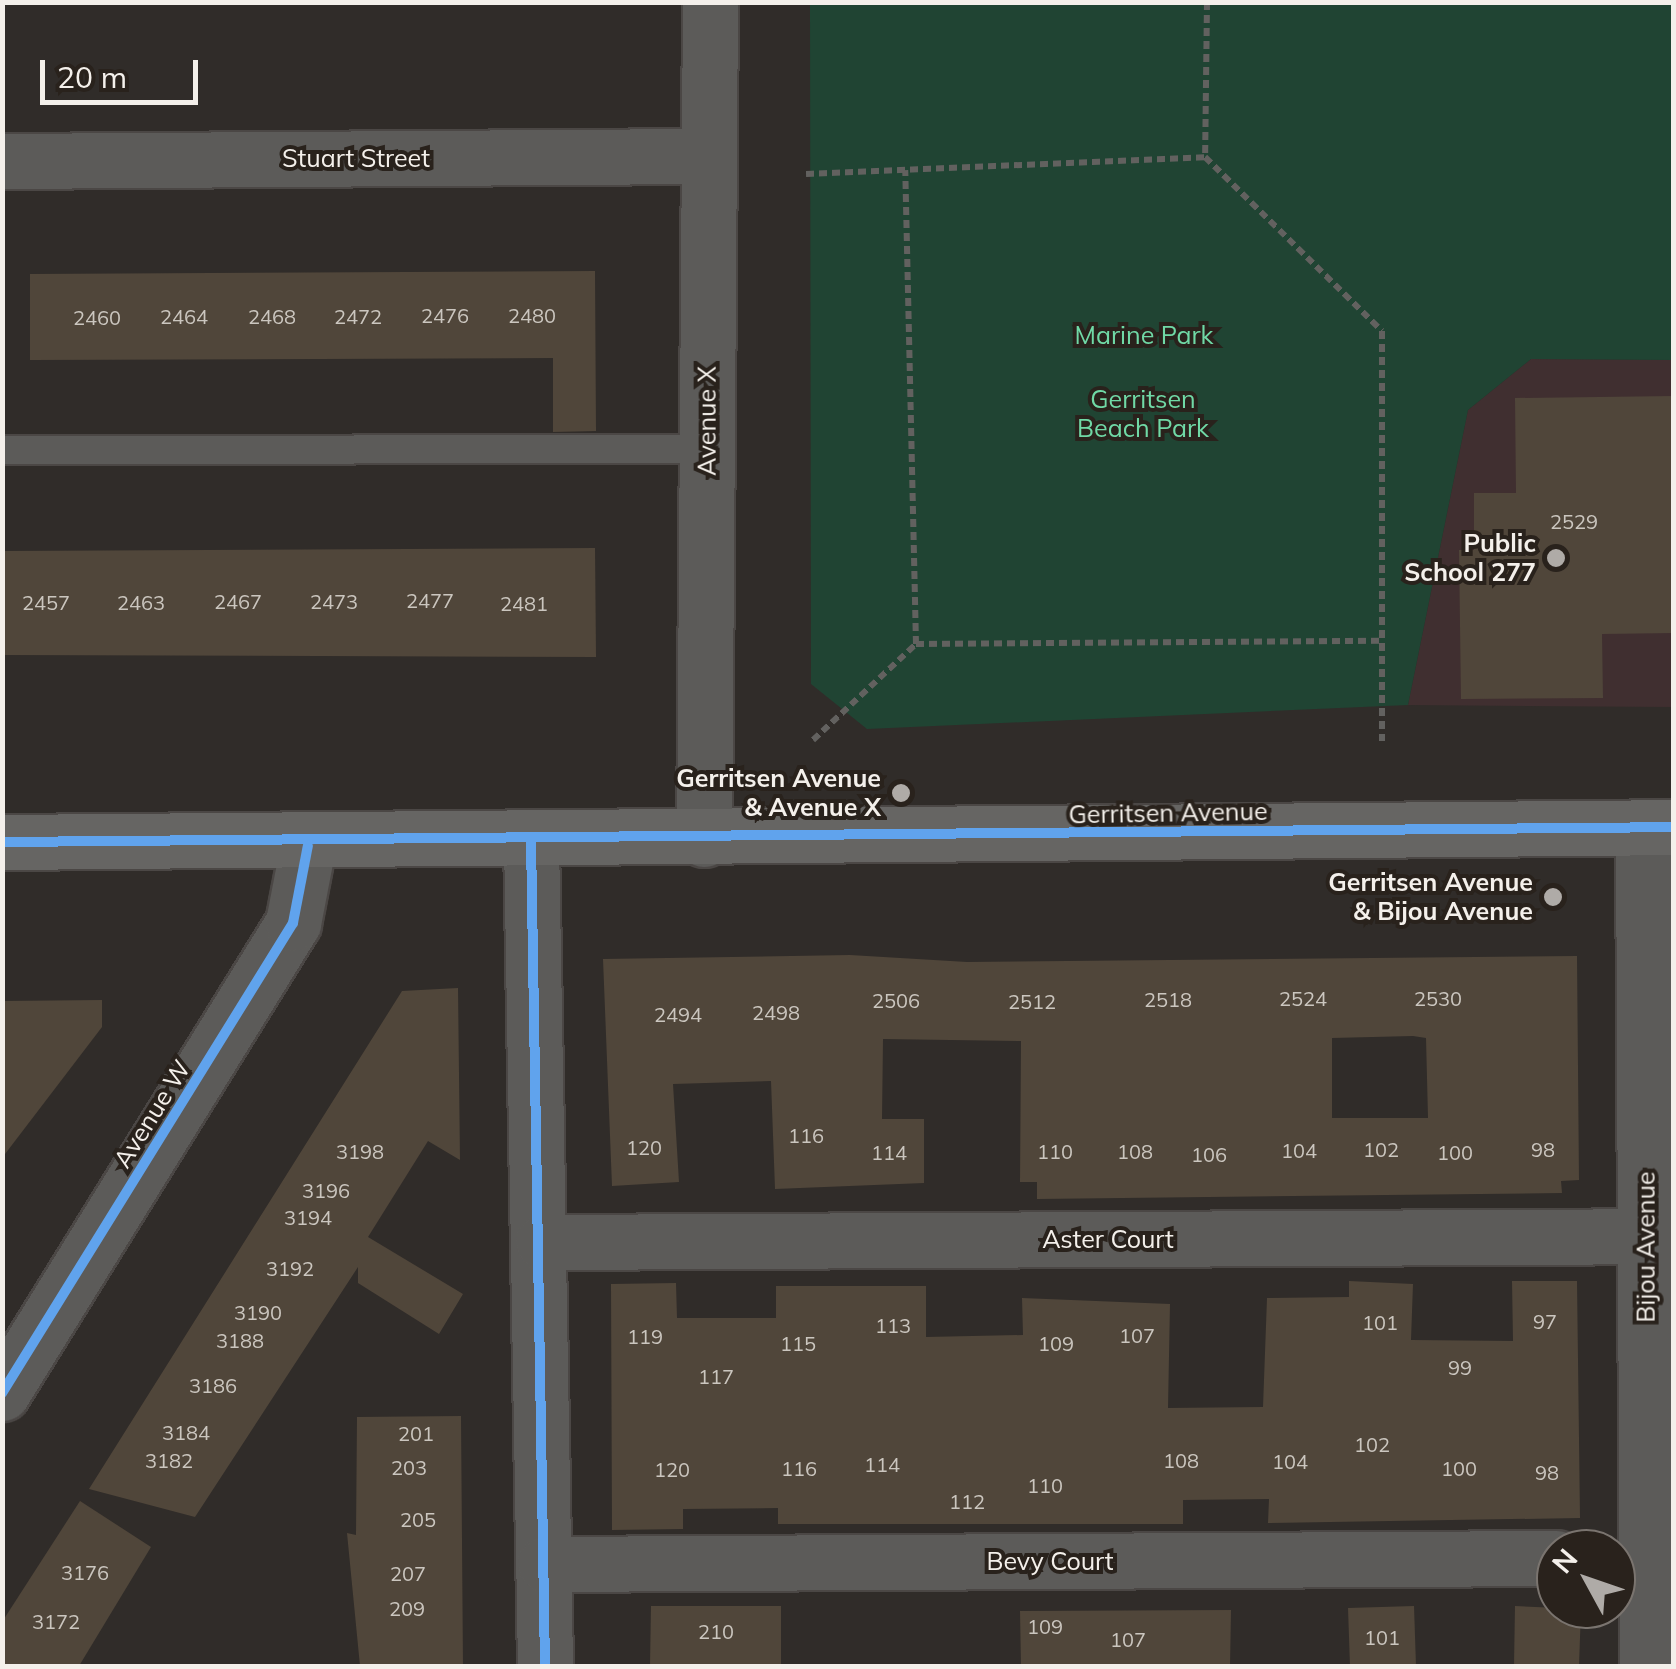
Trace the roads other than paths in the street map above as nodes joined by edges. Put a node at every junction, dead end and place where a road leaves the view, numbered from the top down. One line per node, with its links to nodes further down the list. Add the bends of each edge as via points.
1 (710, 2): 2 (street, Avenue X)
2 (709, 156): 3 (street, Stuart Street); 4 (street, Avenue X)
3 (2, 160)
4 (706, 449): 5 (lane); 8 (street, Avenue X)
5 (2, 450)
6 (1658, 827): 8 (main road, Gerritsen Avenue); 11 (street, Bijou Avenue)
7 (531, 839): 8 (main road, Gerritsen Avenue); 10 (main road, Gerritsen Avenue); 12 (street)
8 (704, 839)
9 (2, 842): 10 (main road, Gerritsen Avenue)
10 (308, 845): 13 (street, Avenue W, via 293,923)
11 (1660, 1236): 12 (street, Aster Court); 15 (street, Bijou Avenue)
12 (543, 1242): 16 (street)
13 (2, 1393)
14 (1536, 1558): 16 (street, Bevy Court)
15 (1645, 1558): 18 (street, Bijou Avenue)
16 (544, 1564): 17 (street)
17 (545, 1666)
18 (1648, 1666)

